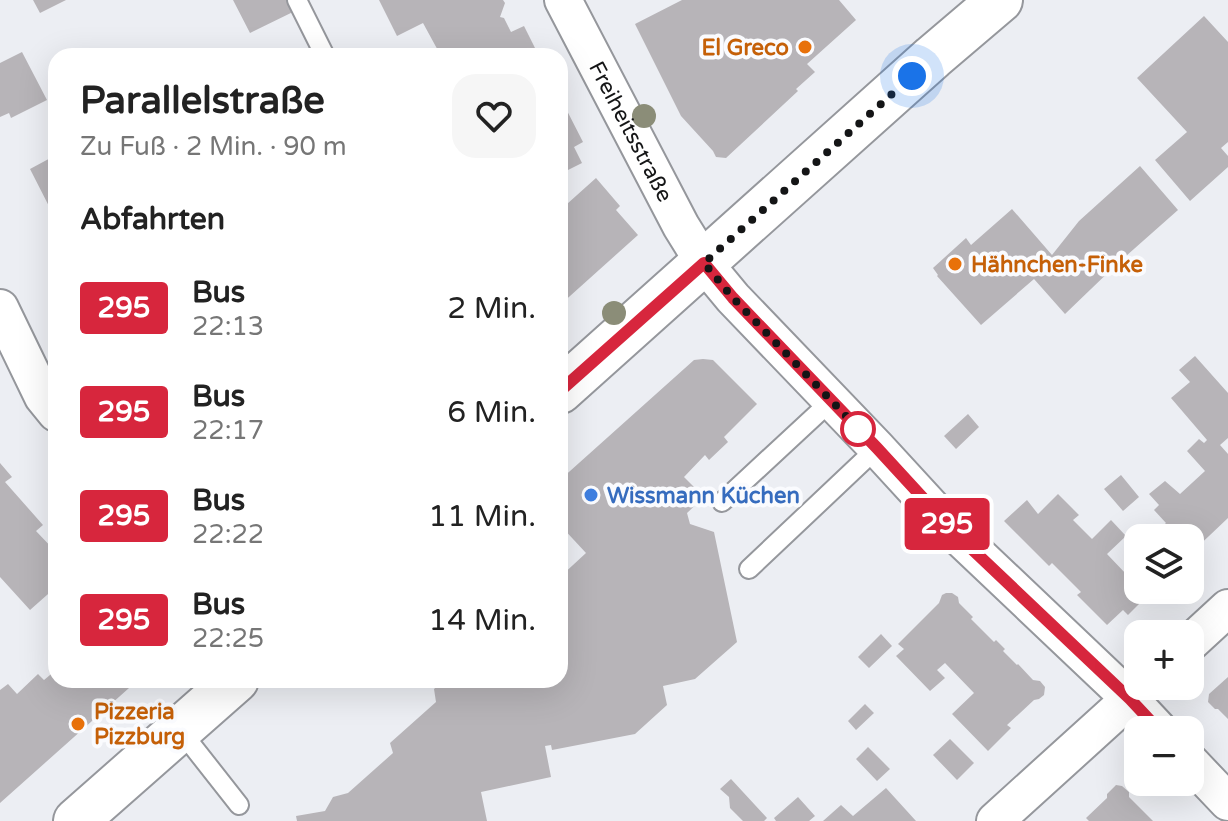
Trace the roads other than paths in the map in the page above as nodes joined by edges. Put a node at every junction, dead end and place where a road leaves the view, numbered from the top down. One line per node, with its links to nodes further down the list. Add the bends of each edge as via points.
1 (297, 0): 4 (lane)
2 (563, 0): 5 (street, Freiheitsstraße)
3 (1000, 0): 5 (main road)
4 (321, 48)
5 (704, 263): 7 (main road); 8 (street, Freiheitsstraße)
6 (0, 308): 9 (street)
7 (568, 384)
8 (831, 401): 10 (street, Freiheitsstraße); 11 (lane)
9 (48, 403)
10 (877, 448): 12 (lane); 15 (street, Freiheitsstraße, via 956,534)
11 (722, 502)
12 (749, 569)
13 (1228, 608): 14 (street)
14 (1204, 630)
15 (1124, 682)
16 (227, 688): 18 (main road)
17 (1129, 700): 23 (street)
18 (180, 730): 21 (lane); 22 (main road)
19 (1204, 777): 20 (street)
20 (1228, 802)
21 (239, 805)
22 (76, 821)
23 (995, 821)

